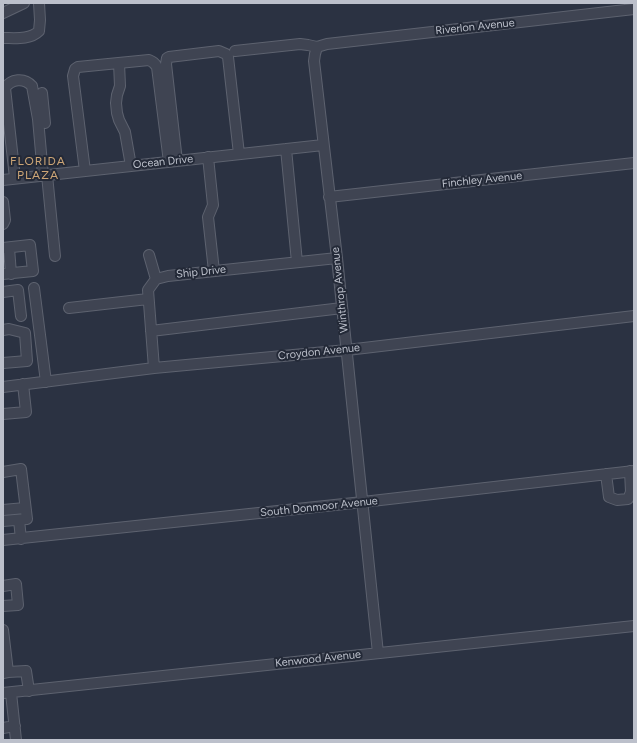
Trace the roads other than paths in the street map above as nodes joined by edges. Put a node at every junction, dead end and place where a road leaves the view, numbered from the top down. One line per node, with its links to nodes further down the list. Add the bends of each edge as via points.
1 (24, 3): 4 (street)
2 (39, 3): 5 (street, via 39,31 28,37)
3 (634, 9): 6 (street, Riverlon Avenue, via 327,44)
4 (3, 13)
5 (3, 38)
6 (317, 48): 7 (street, via 300,44); 10 (street, Winthrop Avenue, via 314,61)
7 (235, 51)
8 (119, 63): 14 (street, via 149,60 157,67); 16 (street, via 117,113 118,120 126,132); 17 (street, via 78,67 74,72)
9 (42, 93): 18 (street)
10 (323, 145): 11 (street, Ocean Drive); 21 (street, Winthrop Avenue)
11 (286, 149): 12 (street, Ocean Drive); 28 (street)
12 (239, 154): 13 (street, Ocean Drive); 14 (street, via 228,57 219,51 167,58)
13 (208, 158): 14 (street, Ocean Drive); 29 (street, via 213,205 208,217)
14 (173, 161): 16 (street, Ocean Drive)
15 (634, 163): 21 (street, Finchley Avenue)
16 (131, 166): 17 (street, Ocean Drive)
17 (85, 171): 18 (street, Ocean Drive)
18 (46, 175): 19 (street, Ocean Drive); 19 (street, via 32,86 25,80 14,80 4,88); 26 (street)
19 (15, 178): 20 (street, Ocean Drive)
20 (3, 180)
21 (329, 197): 27 (street, Winthrop Avenue)
22 (3, 202): 23 (street)
23 (3, 224)
24 (6, 248): 30 (street); 30 (street, via 30,245 33,271)
25 (149, 255): 31 (street)
26 (55, 256)
27 (337, 258): 28 (street, Ship Drive); 36 (street, Winthrop Avenue)
28 (297, 262): 29 (street, Ship Drive)
29 (214, 271): 31 (street, Ship Drive)
30 (7, 274)
31 (156, 279): 34 (street, via 148,290)
32 (34, 288): 44 (street)
33 (3, 292): 37 (street, via 18,290)
34 (148, 299): 35 (street); 40 (street)
35 (69, 308)
36 (342, 308): 40 (street); 41 (street, Winthrop Avenue)
37 (21, 316)
38 (634, 316): 41 (street, Croydon Avenue)
39 (3, 330): 42 (street, via 25,333 27,361)
40 (151, 331): 43 (street)
41 (347, 350): 43 (street, Croydon Avenue); 51 (street, Winthrop Avenue)
42 (3, 363)
43 (154, 368): 44 (street, Croydon Avenue)
44 (46, 382): 45 (street, Croydon Avenue)
45 (23, 384): 46 (street, Croydon Avenue); 47 (street, via 26,412)
46 (3, 387)
47 (3, 414)
48 (632, 471): 50 (street, South Donmoor Avenue); 50 (street, via 631,492 628,498 617,500 609,497)
49 (3, 472): 52 (street, via 22,469)
50 (606, 474): 51 (street, South Donmoor Avenue)
51 (362, 502): 56 (street, South Donmoor Avenue); 62 (street, Winthrop Avenue)
52 (26, 508): 53 (street); 54 (street, via 27,519)
53 (3, 510)
54 (19, 520): 55 (street); 56 (street)
55 (3, 521)
56 (21, 539): 57 (street, South Donmoor Avenue)
57 (3, 540)
58 (3, 586): 59 (street, via 16,584 18,605)
59 (3, 606)
60 (634, 626): 62 (street, Kenwood Avenue)
61 (3, 630): 63 (street)
62 (378, 653): 64 (street, Kenwood Avenue)
63 (6, 672): 64 (street, via 26,671)
64 (29, 690): 65 (street, Kenwood Avenue)
65 (7, 693): 66 (street)
66 (15, 726): 67 (street); 68 (street)
67 (3, 728)
68 (16, 740)

